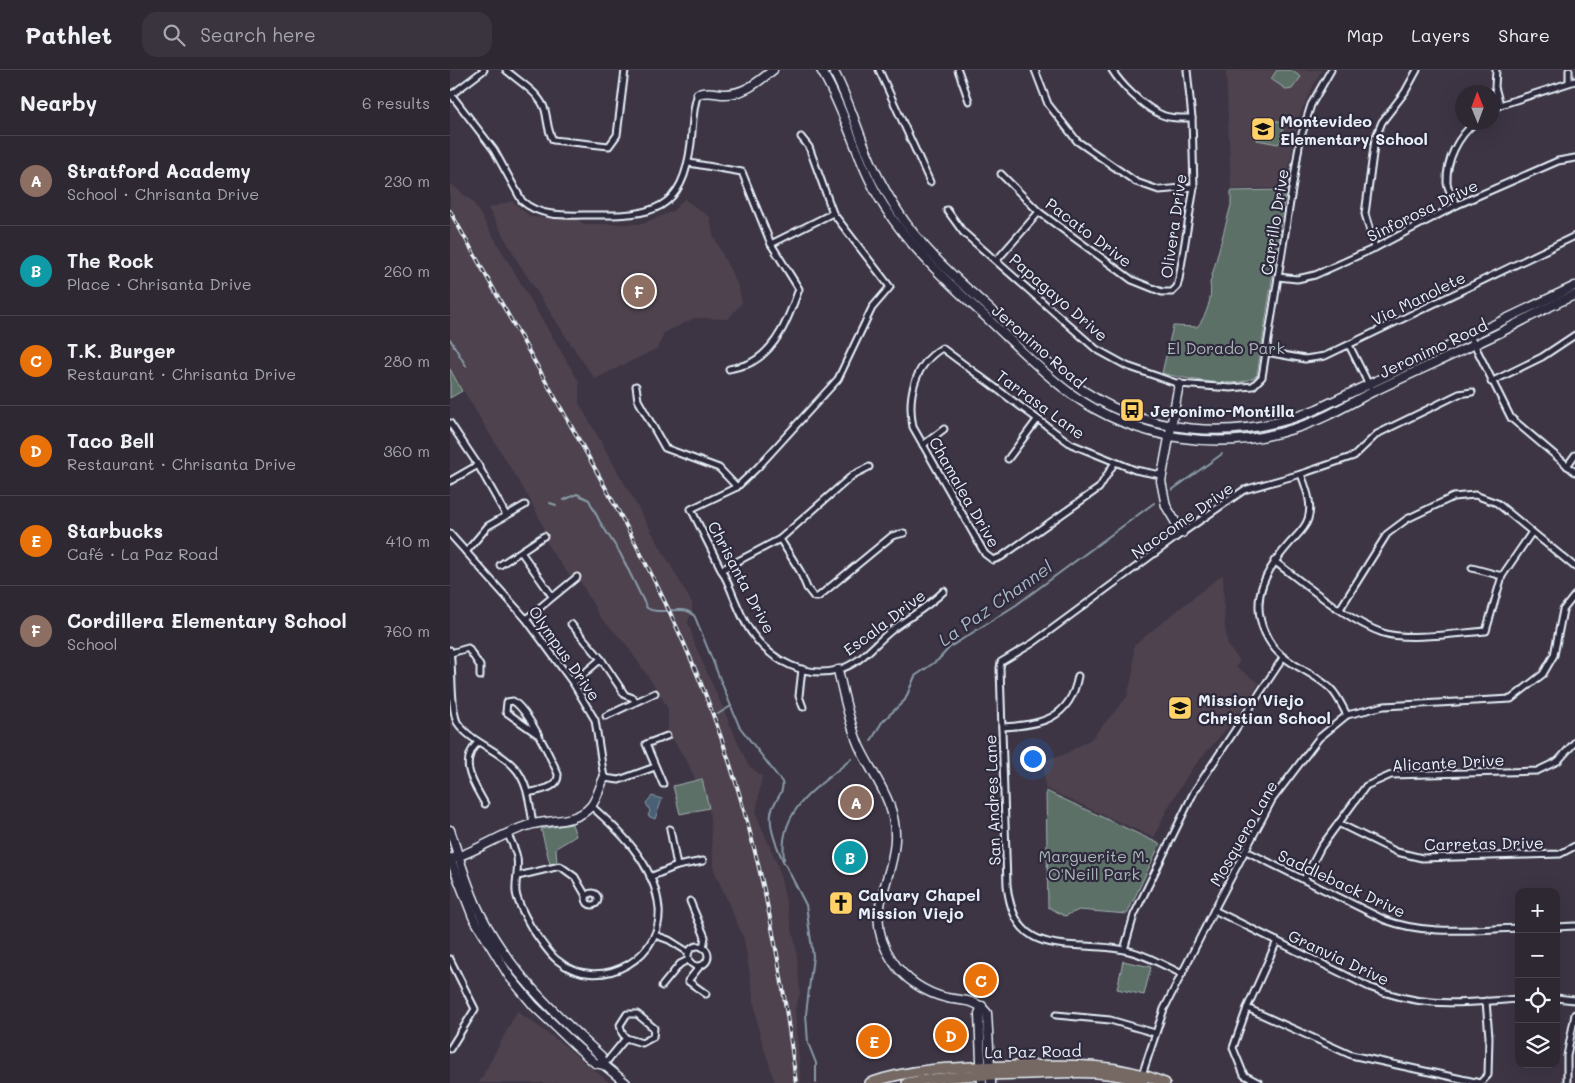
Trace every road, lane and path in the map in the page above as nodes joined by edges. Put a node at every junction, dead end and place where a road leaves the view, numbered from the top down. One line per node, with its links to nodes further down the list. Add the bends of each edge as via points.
1 (484, 70): 18 (street)
2 (506, 70): 3 (street, via 535,95 544,108 548,133 554,140 609,146 616,138)
3 (625, 70)
4 (772, 70): 19 (main road, via 754,86 737,92 705,91)
5 (821, 70): 60 (main road, Jeronimo Road, via 840,105 864,168 882,202 907,239 933,268 1071,394 1112,417)
6 (833, 70): 58 (main road, Jeronimo Road, via 853,112 875,172 898,212 926,248 1072,383 1115,408)
7 (879, 70): 28 (street)
8 (958, 70): 20 (street)
9 (1035, 70): 29 (street, via 1048,104 1078,141 1136,182 1159,190)
10 (1112, 70): 22 (street, via 1124,86 1157,113)
11 (1187, 70): 22 (street, Olivera Drive)
12 (1332, 70): 38 (street, Carrillo Drive, via 1311,105 1300,140)
13 (1417, 70): 36 (street, via 1382,122 1374,140 1365,214)
14 (1496, 70): 17 (street)
15 (1570, 70): 16 (street)
16 (1572, 82): 21 (street)
17 (1495, 85)
18 (450, 94): 26 (street, via 494,150 522,201 539,211 553,215 632,216 650,211 672,196)
19 (698, 94): 26 (street)
20 (970, 101)
21 (1500, 105)
22 (1192, 118): 29 (street, Olivera Drive)
23 (1467, 130): 30 (street, via 1452,151 1447,184)
24 (801, 137): 33 (street, Chrisanta Drive, via 809,147)
25 (1575, 158): 30 (street, Sinforosa Drive, via 1558,161)
26 (689, 163): 35 (street, via 742,172)
27 (1001, 174): 32 (street, Pacato Drive)
28 (930, 182)
29 (1194, 187): 40 (street, Olivera Drive, via 1179,279)
30 (1457, 205): 36 (street, Sinforosa Drive)
31 (946, 210): 37 (street, Papagayo Drive, via 963,232)
32 (1038, 212): 37 (street); 40 (street, Pacato Drive, via 1132,280 1162,292)
33 (832, 213): 35 (street); 72 (street, Chrisanta Drive, via 890,287 872,308 838,379 758,468)
34 (1575, 236): 45 (street, Via Manolete)
35 (771, 244): 48 (street, via 799,290 775,341 752,362)
36 (1375, 248): 38 (street, Sinforosa Drive, via 1315,275 1297,279)
37 (997, 260): 51 (street, Papagayo Drive, via 1096,349 1127,366)
38 (1278, 277): 47 (street, Carrillo Drive)
39 (1575, 286): 43 (main road, Jeronimo Road)
40 (1172, 292)
41 (1575, 295): 44 (main road, Jeronimo Road)
42 (1575, 335): 49 (street, via 1542,357)
43 (1470, 336): 44 (street); 52 (main road, Jeronimo Road)
44 (1474, 344): 49 (street); 54 (main road, Jeronimo Road)
45 (1349, 345): 47 (street, Via Manolete, via 1325,356 1308,359); 52 (street)
46 (942, 348): 56 (street, Tarrasa Lane); 61 (street, Chamalea Drive, via 922,369 911,394 909,409 913,427)
47 (1266, 352): 50 (street, Carrillo Drive)
48 (729, 369)
49 (1491, 382): 66 (street, via 1511,418)
50 (1258, 383): 51 (street, Papagayo Drive, via 1231,388)
51 (1179, 384): 58 (main road)
52 (1368, 384): 54 (street); 58 (main road, Jeronimo Road, via 1311,412 1271,425 1222,431)
53 (636, 386): 72 (street, via 638,400 665,448 719,468)
54 (1372, 392): 60 (main road, Jeronimo Road, via 1309,423 1265,436 1226,441)
55 (1472, 392): 69 (street, Naccome Drive, via 1459,394 1377,434 1354,456)
56 (1037, 420): 63 (street); 64 (street, Tarrasa Lane, via 1071,444)
57 (450, 423): 65 (street)
58 (1170, 426): 60 (main road)
59 (944, 429): 61 (street)
60 (1168, 436): 70 (main road)
61 (923, 444): 64 (street, Chamalea Drive, via 985,554 993,560 1100,488)
62 (1575, 455): 66 (street)
63 (1008, 459)
64 (1115, 462): 70 (street, Tarrasa Lane, via 1143,473)
65 (478, 465): 71 (street); 74 (street)
66 (1567, 466): 68 (street)
67 (869, 467): 80 (street, via 853,475)
68 (1575, 472)
69 (1301, 474): 77 (street, Naccome Drive, via 1244,490); 83 (street, via 1309,501 1308,519)
70 (1161, 475): 77 (main road, via 1166,506)
71 (450, 481)
72 (737, 486): 87 (street, Chrisanta Drive, via 691,509)
73 (525, 504): 74 (street)
74 (506, 515): 81 (street, via 488,526)
75 (1532, 532): 85 (street); 88 (street); 93 (street, via 1497,503 1475,495 1453,497 1407,519 1387,534)
76 (904, 533): 80 (street, via 892,536 818,598 807,588)
77 (1182, 533): 99 (street, Naccome Drive, via 1034,644)
78 (450, 534): 81 (street, Olympus Drive)
79 (544, 536): 82 (street)
80 (780, 538): 87 (street)
81 (466, 552): 94 (street, Olympus Drive)
82 (521, 552): 84 (street); 92 (street)
83 (1274, 561): 93 (street); 97 (street, via 1263,581 1260,611 1266,635)
84 (500, 565)
85 (1575, 567)
86 (1472, 568): 88 (street)
87 (721, 570): 100 (street, Chrisanta Drive, via 752,635 770,654)
88 (1502, 576): 93 (street, via 1486,631 1414,636 1384,633)
89 (577, 577): 92 (street)
90 (944, 591): 101 (street, Escala Drive, via 862,658)
91 (1575, 595): 111 (street, Mosquero Lane, via 1563,610 1554,655 1543,674 1511,699 1384,706)
92 (552, 596): 94 (street)
93 (1340, 609)
94 (526, 619): 105 (street, Olympus Drive)
95 (571, 624): 98 (street)
96 (450, 651): 102 (street, via 468,648 480,666); 104 (street)
97 (1283, 658): 111 (street, via 1330,689); 147 (street, via 1189,800 1134,915)
98 (601, 659): 105 (street); 107 (street)
99 (1001, 662): 113 (street, San Andres Lane)
100 (802, 669): 101 (street, Chrisanta Drive); 110 (street, via 799,696)
101 (838, 670): 166 (main road, via 860,747 885,790 893,814 895,840 879,908 883,942 892,960 916,986 932,994 982,1006 988,1014)
102 (480, 676)
103 (1078, 676): 113 (street, via 1070,699 1054,717 1029,726)
104 (450, 680): 116 (street, via 456,721)
105 (573, 683): 119 (street, Olympus Drive, via 595,720)
106 (655, 693): 108 (street)
107 (625, 696): 108 (street); 109 (street)
108 (635, 702): 109 (street)
109 (625, 706): 112 (street)
110 (803, 707)
111 (1347, 715): 130 (street, Mosquero Lane, via 1319,738 1272,800)
112 (606, 716)
113 (1002, 727): 147 (street, San Andres Lane, via 1009,901 1015,920 1026,932 1051,944)
114 (537, 734): 114 (street, via 517,704 507,702 506,712); 121 (street, via 558,778 552,786)
115 (667, 736): 118 (street, via 646,744)
116 (478, 742): 121 (street, via 515,767); 122 (street, via 469,751 468,766)
117 (1575, 742): 124 (street, Alicante Drive, via 1558,761 1537,771 1392,775 1366,786)
118 (655, 767): 119 (street, via 619,780); 120 (street)
119 (604, 778): 123 (main road)
120 (663, 784)
121 (528, 793): 125 (street)
122 (485, 804)
123 (591, 806): 125 (main road, via 565,820); 136 (street, via 632,846)
124 (1338, 823): 129 (street, Carretas Drive, via 1397,852 1422,858 1560,854); 137 (street, Alicante Drive)
125 (533, 824): 128 (main road)
126 (670, 829): 134 (street)
127 (450, 830): 131 (main road)
128 (507, 833): 131 (main road); 135 (street, via 517,856)
129 (1575, 846)
130 (1246, 851): 137 (street, Saddleback Drive); 140 (street, Mosquero Lane)
131 (459, 856): 132 (main road); 165 (main road, via 480,912 513,967 540,1000 601,1056)
132 (450, 859): 165 (main road, via 473,917 509,976 534,1006 595,1063)
133 (703, 861): 134 (street)
134 (677, 866): 136 (street)
135 (518, 876): 138 (street, via 560,866 575,877); 144 (street, via 516,893 532,927 556,960 586,974 602,975 635,962 652,943)
136 (650, 877): 144 (street, via 659,902)
137 (1304, 880): 143 (street, Saddleback Drive, via 1408,928)
138 (586, 896)
139 (690, 900): 146 (street, via 705,937)
140 (1214, 910): 145 (street, Granvia Drive); 152 (street, Mosquero Lane)
141 (1560, 926): 142 (street)
142 (1575, 926)
143 (1515, 928)
144 (654, 935): 148 (street)
145 (1277, 941): 158 (street, Granvia Drive, via 1390,995 1416,1002 1446,1004); 159 (street)
146 (704, 948): 148 (street, via 695,946); 151 (street, via 708,953 707,960)
147 (1124, 950): 152 (street)
148 (688, 952): 150 (street)
149 (450, 958): 164 (street, via 475,1009)
150 (688, 960): 151 (street); 153 (street, via 680,964)
151 (700, 966): 154 (street, via 688,981)
152 (1182, 974): 162 (street, Mosquero Lane)
153 (662, 986)
154 (706, 994)
155 (1560, 998): 157 (street)
156 (1515, 999): 158 (street, Granvia Drive)
157 (1575, 1000)
158 (1486, 1001): 173 (street, via 1488,1075)
159 (1247, 1008): 172 (street, via 1233,1048 1244,1074); 173 (street, via 1351,1055)
160 (1575, 1014): 174 (street, via 1567,1056)
161 (1056, 1015): 162 (street, via 1110,1020)
162 (1155, 1033): 167 (street, Mosquero Lane)
163 (626, 1038): 163 (street, via 642,1044 653,1038 654,1028 637,1014 627,1014 620,1020); 165 (street)
164 (450, 1049)
165 (604, 1065): 168 (main road)
166 (986, 1075): 167 (main road, La Paz Road, via 1096,1065); 169 (main road, La Paz Road, via 916,1072); 170 (main road, La Paz Road)
167 (1142, 1080): 171 (main road, La Paz Road)
168 (626, 1083)
169 (870, 1083)
170 (907, 1083)
171 (1165, 1083)
172 (1259, 1083)
173 (1480, 1083)
174 (1567, 1083)

